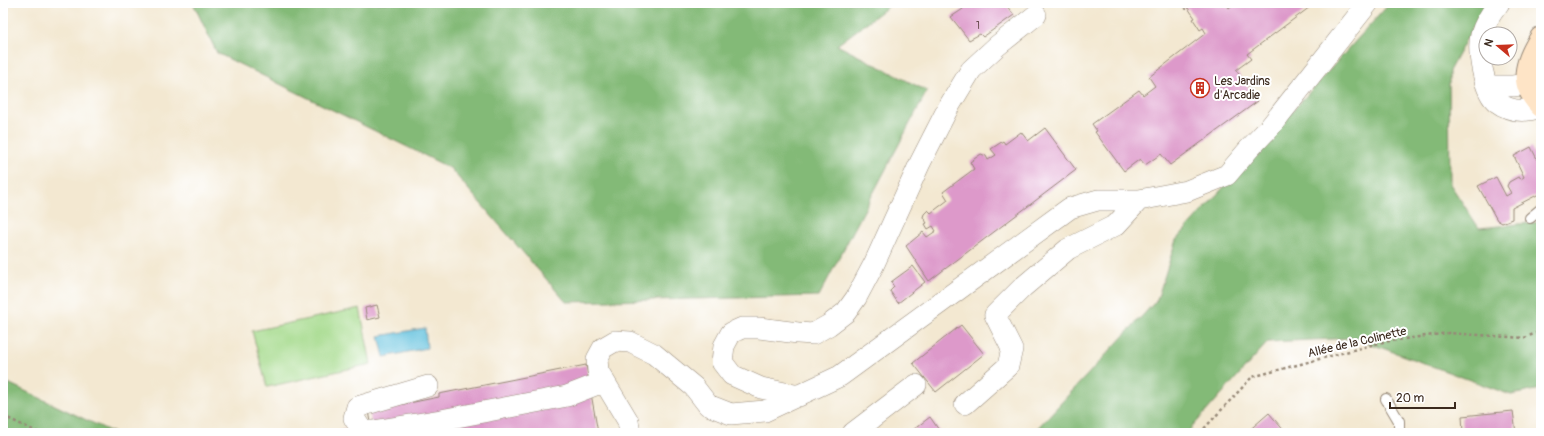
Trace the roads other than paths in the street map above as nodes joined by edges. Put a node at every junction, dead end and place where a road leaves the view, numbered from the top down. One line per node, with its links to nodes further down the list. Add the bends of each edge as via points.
1 (1368, 3): 8 (street, via 1270,127 1226,175 1187,191)
2 (1499, 3): 6 (street, via 1481,35 1479,55)
3 (1036, 14): 14 (street, via 971,70 948,108 874,264 846,312 813,334 759,328 742,328 731,333 724,346 722,362 732,375 761,388)
4 (1541, 38): 5 (main road, via 1530,56)
5 (1527, 84): 6 (street); 7 (main road, via 1533,98)
6 (1487, 86): 7 (street, via 1496,102 1512,110 1531,111)
7 (1541, 106)
8 (1139, 200): 14 (street, via 1098,200 1070,208 840,376); 16 (street, via 1116,224 1068,249 995,315 1012,349 1008,366)
9 (1541, 209): 10 (lane)
10 (1530, 218)
11 (603, 382): 13 (street, via 567,396 373,431 363,432 354,418 357,407); 14 (street, via 598,371 597,359 603,348 615,341 630,342 654,354 694,387 708,406 731,414 765,411); 17 (street, via 628,421)
12 (916, 385): 18 (street)
13 (428, 386)
14 (799, 396)
15 (1386, 399): 19 (lane, via 1398,421)
16 (965, 404)
17 (630, 433)
18 (853, 433)
19 (1399, 433)

